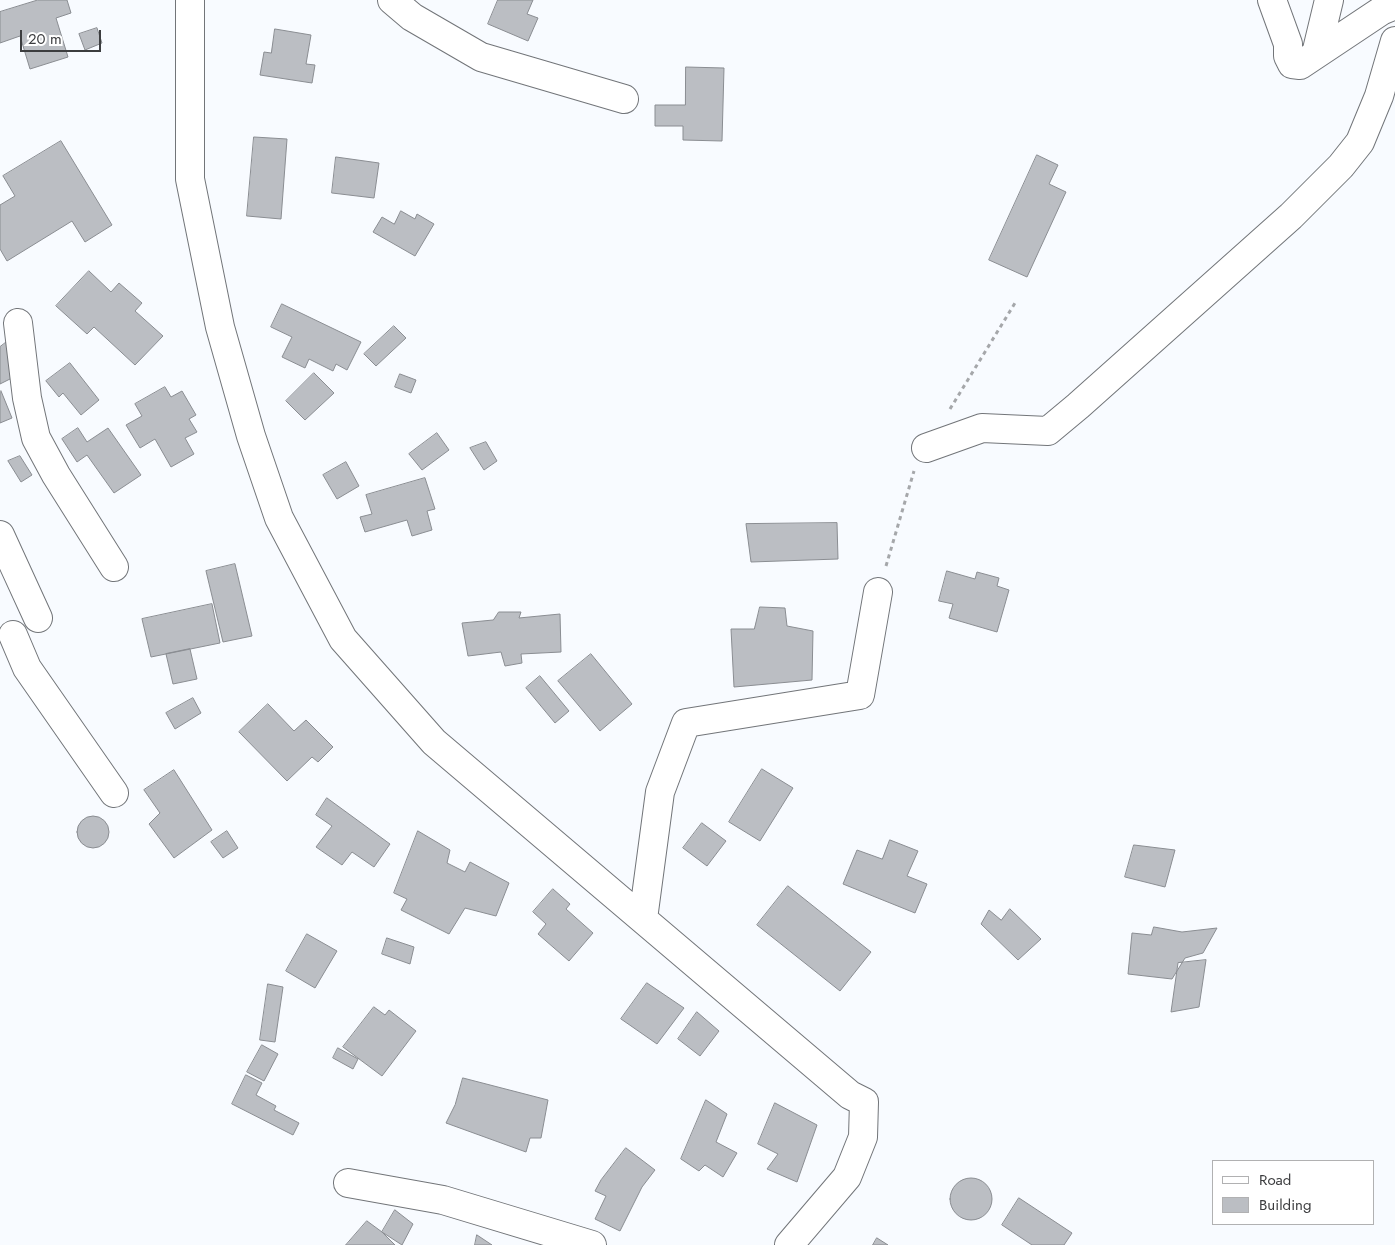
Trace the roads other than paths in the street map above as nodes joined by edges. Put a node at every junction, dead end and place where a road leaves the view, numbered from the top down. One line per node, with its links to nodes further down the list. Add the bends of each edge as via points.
1 (190, 0): 19 (street, via 190,179 220,327 251,436 279,518 343,639 434,742)
2 (392, 0): 9 (street, via 412,17 480,57)
3 (1272, 0): 7 (street, via 1292,64 1300,65)
4 (1329, 0): 7 (street)
5 (1395, 5): 7 (street)
6 (1394, 47): 10 (street)
7 (1316, 54)
8 (1395, 94): 10 (street)
9 (624, 99)
10 (1360, 142): 12 (street, via 1292,216 1048,431 982,428)
11 (18, 323): 14 (street, via 27,398 36,438)
12 (926, 448)
13 (0, 535): 16 (street)
14 (114, 568)
15 (878, 592): 19 (street, via 860,695 686,724 660,792)
16 (38, 618)
17 (13, 635): 18 (street, via 27,668)
18 (114, 793)
19 (643, 919): 22 (street, via 850,1094 864,1102 864,1137 847,1177)
20 (348, 1182): 21 (street, via 443,1200)
21 (592, 1245)
22 (789, 1245)

